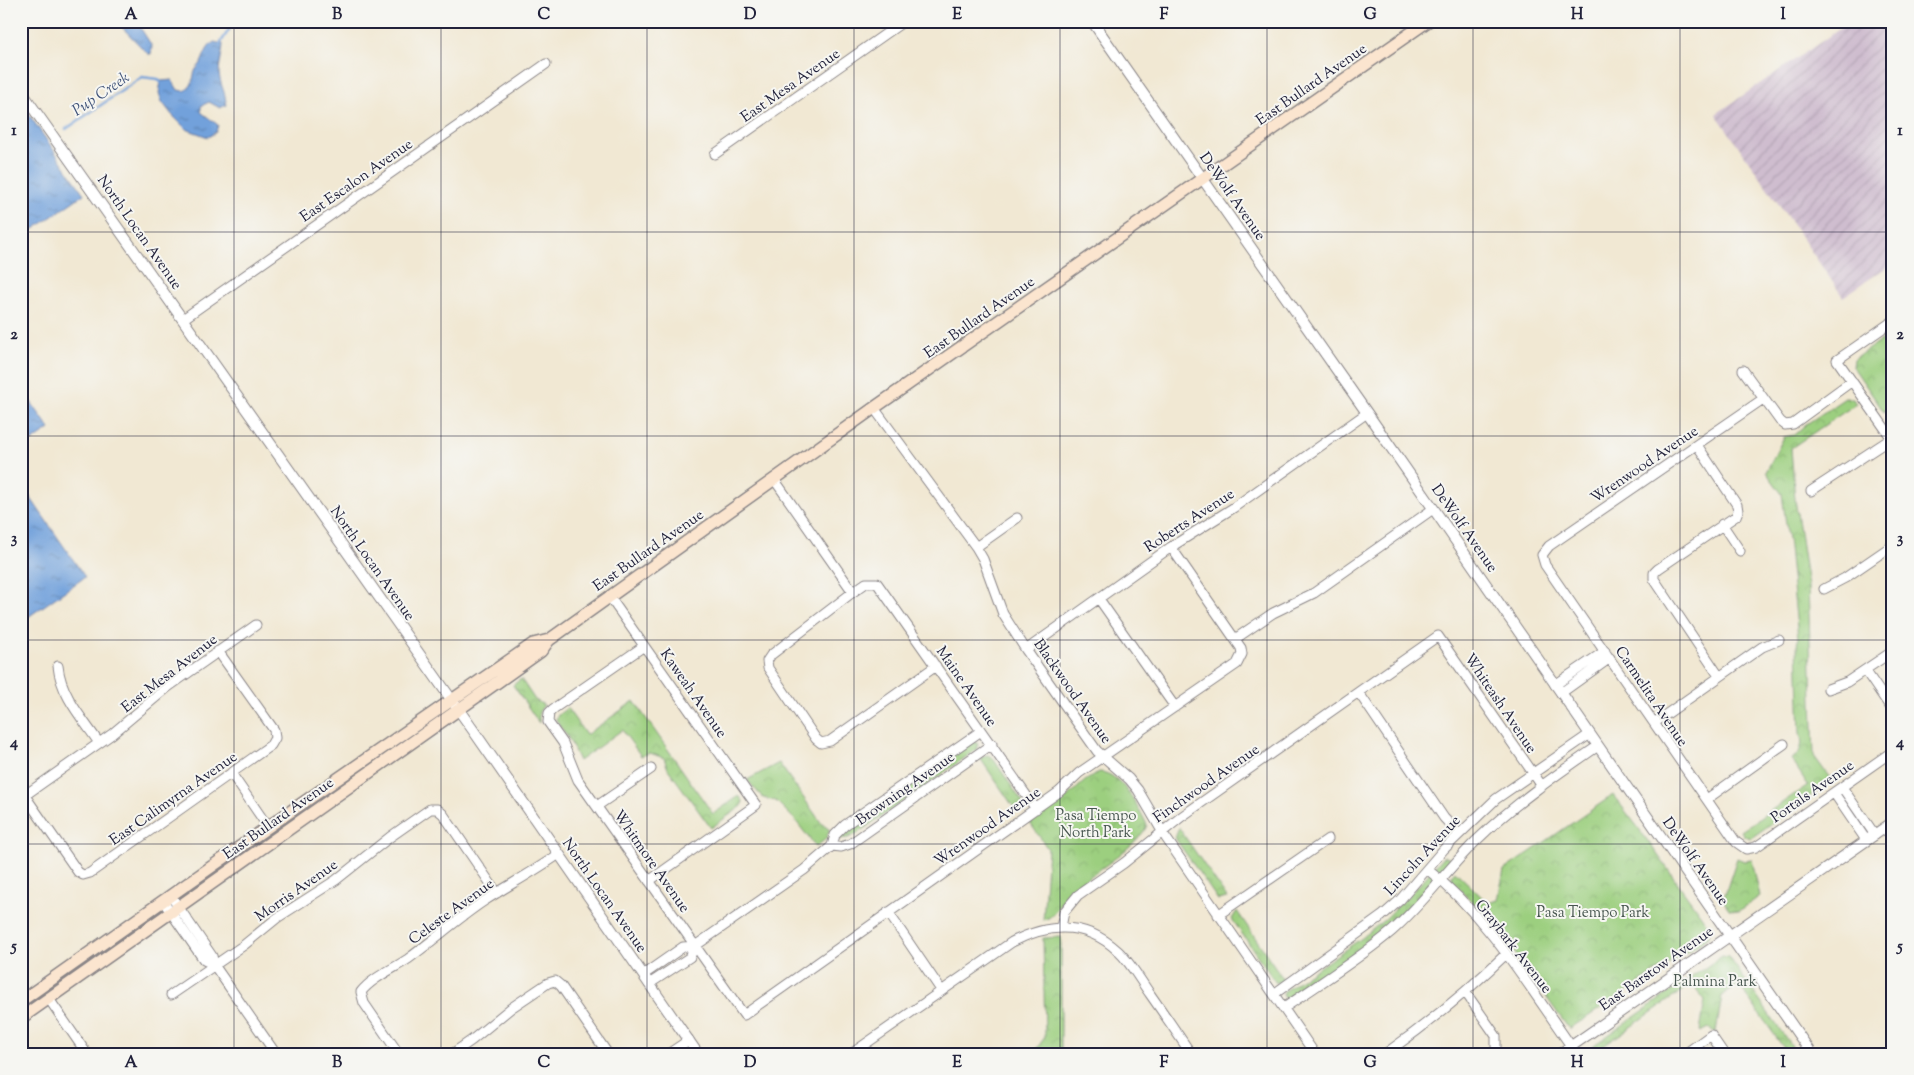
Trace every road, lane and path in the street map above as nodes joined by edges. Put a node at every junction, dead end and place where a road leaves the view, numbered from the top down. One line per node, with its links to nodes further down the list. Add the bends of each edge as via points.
1 (904, 21): 6 (street, East Mesa Avenue)
2 (1092, 21): 7 (street, DeWolf Avenue)
3 (1428, 21): 7 (main road, East Bullard Avenue)
4 (546, 64): 8 (street, East Escalon Avenue)
5 (21, 90): 8 (street, North Locan Avenue)
6 (715, 154)
7 (1202, 178): 13 (main road, East Bullard Avenue); 14 (street, DeWolf Avenue)
8 (183, 318): 47 (street, North Locan Avenue)
9 (1893, 321): 11 (street, via 1837,360)
10 (1743, 370): 12 (street)
11 (1852, 381): 12 (street, via 1793,424 1785,425 1780,421); 15 (street)
12 (1763, 399): 16 (street, Wrenwood Avenue)
13 (874, 408): 17 (main road, East Bullard Avenue); 23 (street, Blackwood Avenue)
14 (1366, 413): 19 (street, DeWolf Avenue); 24 (street, Roberts Avenue, via 1234,508)
15 (1892, 439): 18 (street)
16 (1697, 445): 21 (street, via 1738,505 1736,516); 26 (street, Wrenwood Avenue, via 1549,546)
17 (774, 479): 28 (street); 29 (main road, East Bullard Avenue)
18 (1811, 491)
19 (1432, 509): 33 (street, via 1314,593 1273,613); 45 (street, DeWolf Avenue)
20 (1017, 518): 23 (street)
21 (1722, 524): 25 (street); 43 (street, via 1654,574 1657,586)
22 (1893, 545): 27 (street)
23 (976, 547): 36 (street, Blackwood Avenue, via 1003,614)
24 (1171, 547): 30 (street, Roberts Avenue); 33 (street)
25 (1740, 550)
26 (1542, 554): 39 (street, Carmelita Avenue, via 1545,565)
27 (1824, 589)
28 (853, 592): 41 (street, Maine Avenue, via 866,583 877,583); 41 (street, via 767,661 773,676 816,739 830,741)
29 (609, 596): 35 (street, Kaweah Avenue); 47 (main road, East Bullard Avenue, via 549,640 533,644)
30 (1099, 599): 36 (street, Roberts Avenue); 48 (street)
31 (256, 625): 38 (street, East Mesa Avenue)
32 (1438, 636): 46 (street, Finchwood Avenue); 61 (street, Whiteash Avenue)
33 (1235, 639): 48 (street, Wrenwood Avenue, via 1242,654 1237,664)
34 (1779, 640): 43 (street, via 1762,647)
35 (644, 646): 67 (street, Whitmore Avenue, via 553,709 548,716 548,722 563,743 578,780); 80 (street, Kaweah Avenue, via 756,805)
36 (1026, 650): 58 (street, Blackwood Avenue)
37 (1893, 651): 42 (street)
38 (218, 652): 53 (street, East Mesa Avenue, via 168,687); 60 (street, East Calimyrna Avenue, via 274,730 275,738 271,745)
39 (1607, 655): 45 (street); 50 (street, Carmelita Avenue)
40 (58, 666): 53 (street, via 64,691)
41 (936, 666): 51 (street, Maine Avenue)
42 (1865, 670): 44 (street, via 1848,682); 49 (street)
43 (1719, 676): 50 (street)
44 (1828, 688)
45 (1558, 689): 52 (street, DeWolf Avenue)
46 (1359, 693): 71 (street, Finchwood Avenue); 72 (street, via 1444,818)
47 (455, 705): 70 (main road, East Bullard Avenue); 77 (street, North Locan Avenue); 83 (main road, East Bullard Avenue)
48 (1175, 707): 58 (street, Wrenwood Avenue)
49 (1893, 711)
50 (1654, 723): 66 (street, Carmelita Avenue)
51 (981, 731): 54 (street, Maine Avenue); 75 (street, Browning Avenue, via 845,825 835,835)
52 (1590, 734): 56 (street, DeWolf Avenue); 61 (street, Lincoln Avenue)
53 (99, 743): 65 (street, East Mesa Avenue)
54 (992, 744): 68 (street, Maine Avenue); 75 (street, Browning Avenue, via 850,844)
55 (1784, 744): 66 (street)
56 (1598, 746): 62 (street, Lincoln Avenue); 87 (street, DeWolf Avenue)
57 (1893, 751): 63 (street, Portals Avenue)
58 (1103, 757): 68 (street, Wrenwood Avenue); 71 (street, Blackwood Avenue, via 1138,790)
59 (651, 769): 67 (street)
60 (231, 773): 65 (street, East Calimyrna Avenue, via 83,875); 70 (street)
61 (1533, 773): 62 (street, Whiteash Avenue); 72 (street, Lincoln Avenue, via 1496,799)
62 (1542, 786): 79 (street, Lincoln Avenue, via 1478,839)
63 (1842, 787): 64 (street, Portals Avenue); 73 (street)
64 (1834, 793): 73 (street); 76 (street, Portals Avenue, via 1756,847)
65 (23, 797)
66 (1707, 799): 76 (street, Carmelita Avenue, via 1736,842)
67 (597, 806): 80 (street, Whitmore Avenue)
68 (1036, 808): 84 (street, Wrenwood Avenue)
69 (1893, 822): 73 (street, East Barstow Avenue)
70 (268, 827): 82 (main road, East Bullard Avenue)
71 (1161, 832): 85 (street, Blackwood Avenue); 86 (street, Finchwood Avenue, via 1072,900 1064,912)
72 (1459, 834): 78 (street, Lincoln Avenue)
73 (1870, 837): 87 (street, East Barstow Avenue)
74 (1328, 839): 85 (street)
75 (832, 846): 88 (street, Browning Avenue, via 804,870)
76 (1746, 850)
77 (559, 854): 81 (street, Celeste Avenue); 91 (street, North Locan Avenue)
78 (1427, 869): 79 (street, Graybark Avenue); 95 (street, Lincoln Avenue, via 1382,916)
79 (1440, 880): 89 (street, Graybark Avenue, via 1478,917); 99 (street, Lincoln Avenue, via 1407,917 1375,945)
80 (649, 881): 88 (street, Whitmore Avenue)
81 (497, 893): 90 (street, Morris Avenue, via 443,814 437,809 430,810); 106 (street, Celeste Avenue, via 361,992 364,1003)
82 (167, 899): 83 (street); 98 (main road, East Bullard Avenue)
83 (175, 910): 90 (street, via 204,960); 97 (main road, East Bullard Avenue)
84 (888, 912): 93 (street); 100 (street, Wrenwood Avenue)
85 (1218, 915): 95 (street, Blackwood Avenue)
86 (1061, 927): 93 (street, via 1039,930 1012,942); 112 (street, via 1101,938 1118,951)
87 (1729, 936): 103 (street, East Barstow Avenue); 119 (street, DeWolf Avenue)
88 (695, 946): 91 (street, Browning Avenue, via 683,947); 92 (street, Browning Avenue, via 690,956); 100 (street, Whitmore Avenue)
89 (1506, 954): 94 (street); 103 (street, Graybark Avenue)
90 (214, 966): 96 (street, Morris Avenue); 105 (street)
91 (643, 975): 92 (street, North Locan Avenue)
92 (649, 984): 102 (street, North Locan Avenue)
93 (941, 990): 111 (street)
94 (1466, 993): 114 (street); 115 (street, via 1496,1036)
95 (1274, 994): 99 (street, Blackwood Avenue)
96 (171, 995)
97 (49, 999): 101 (main road, East Bullard Avenue); 104 (street)
98 (21, 1001)
99 (1284, 1008): 113 (street, Blackwood Avenue)
100 (744, 1015)
101 (21, 1018)
102 (689, 1040): 109 (street); 110 (street, North Locan Avenue)
103 (1571, 1046): 116 (street, East Barstow Avenue)
104 (82, 1052)
105 (273, 1053)
106 (399, 1054)
107 (452, 1054): 108 (street, via 511,1008 555,981)
108 (608, 1054)
109 (668, 1054)
110 (698, 1054)
111 (851, 1054)
112 (1191, 1054)
113 (1315, 1054)
114 (1385, 1054)
115 (1496, 1054)
116 (1560, 1054)
117 (1684, 1054): 118 (street, via 1711,1035)
118 (1724, 1054)
119 (1812, 1054)

